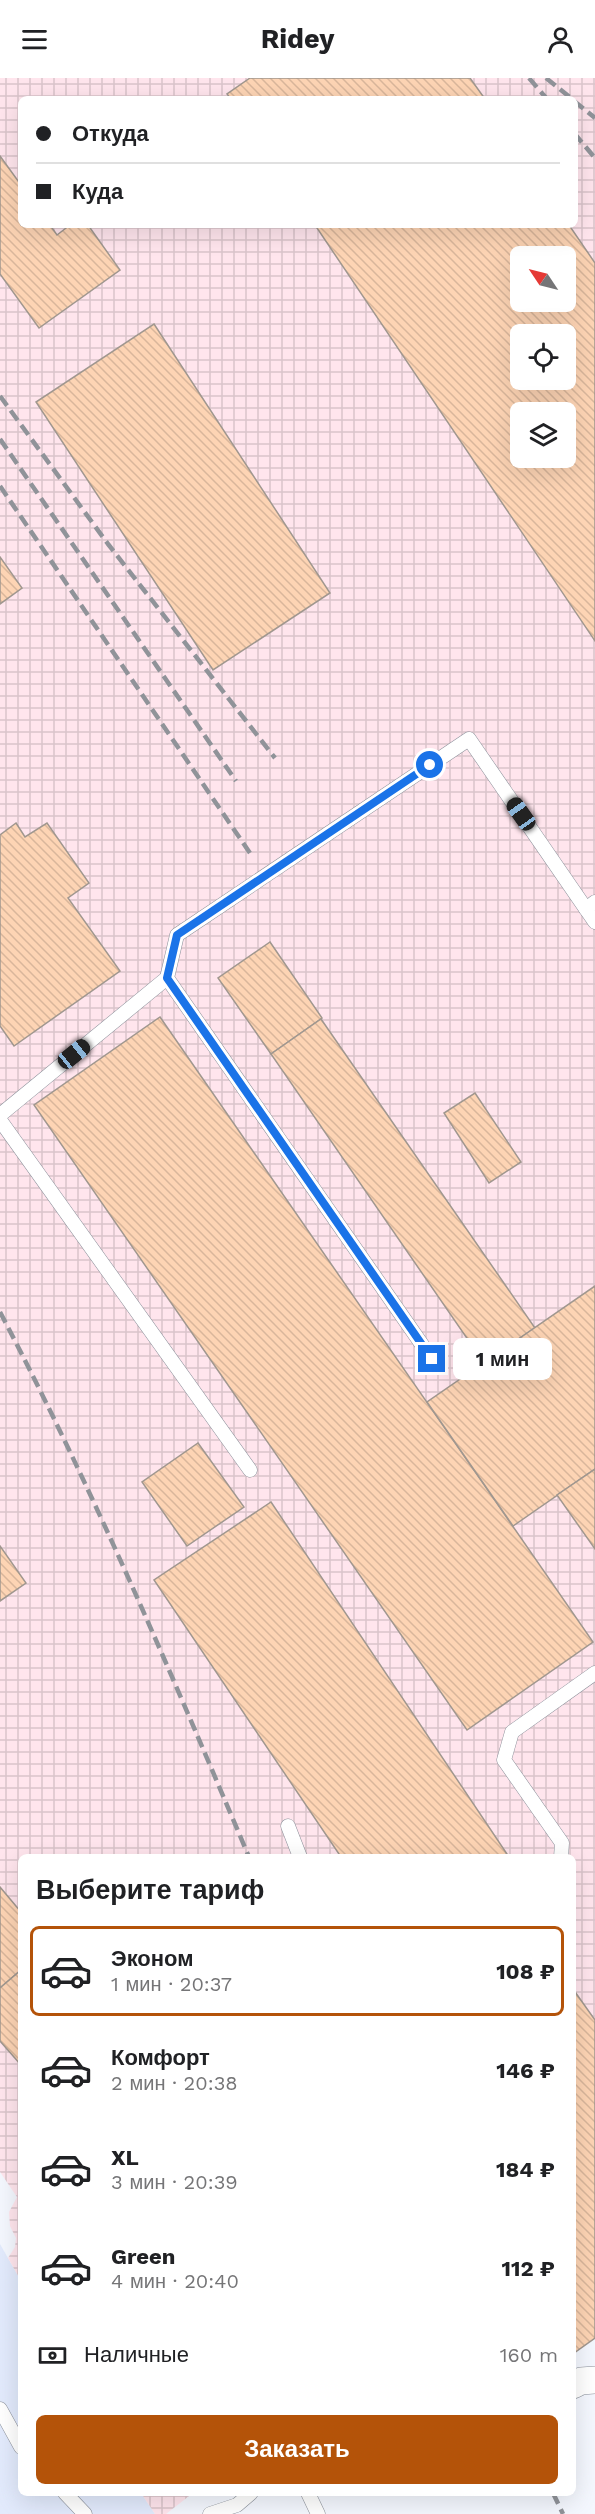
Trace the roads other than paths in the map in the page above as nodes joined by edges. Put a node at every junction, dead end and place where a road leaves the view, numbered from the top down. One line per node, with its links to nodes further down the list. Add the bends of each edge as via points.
1 (591, 906): 2 (lane); 3 (lane, via 470,739 177,935)
2 (595, 922)
3 (167, 978): 4 (lane); 6 (lane)
4 (0, 1115)
5 (0, 1120): 7 (lane)
6 (432, 1359)
7 (250, 1470)
8 (595, 1673): 11 (lane, via 512,1732 504,1760 562,1843)
9 (288, 1826): 10 (lane)
10 (299, 1854)
11 (561, 1854)
12 (0, 2409): 13 (lane)
13 (18, 2442)
14 (68, 2496): 17 (lane)
15 (248, 2496): 18 (lane, via 237,2505)
16 (309, 2496): 19 (lane)
17 (85, 2514)
18 (210, 2514)
19 (318, 2514)

